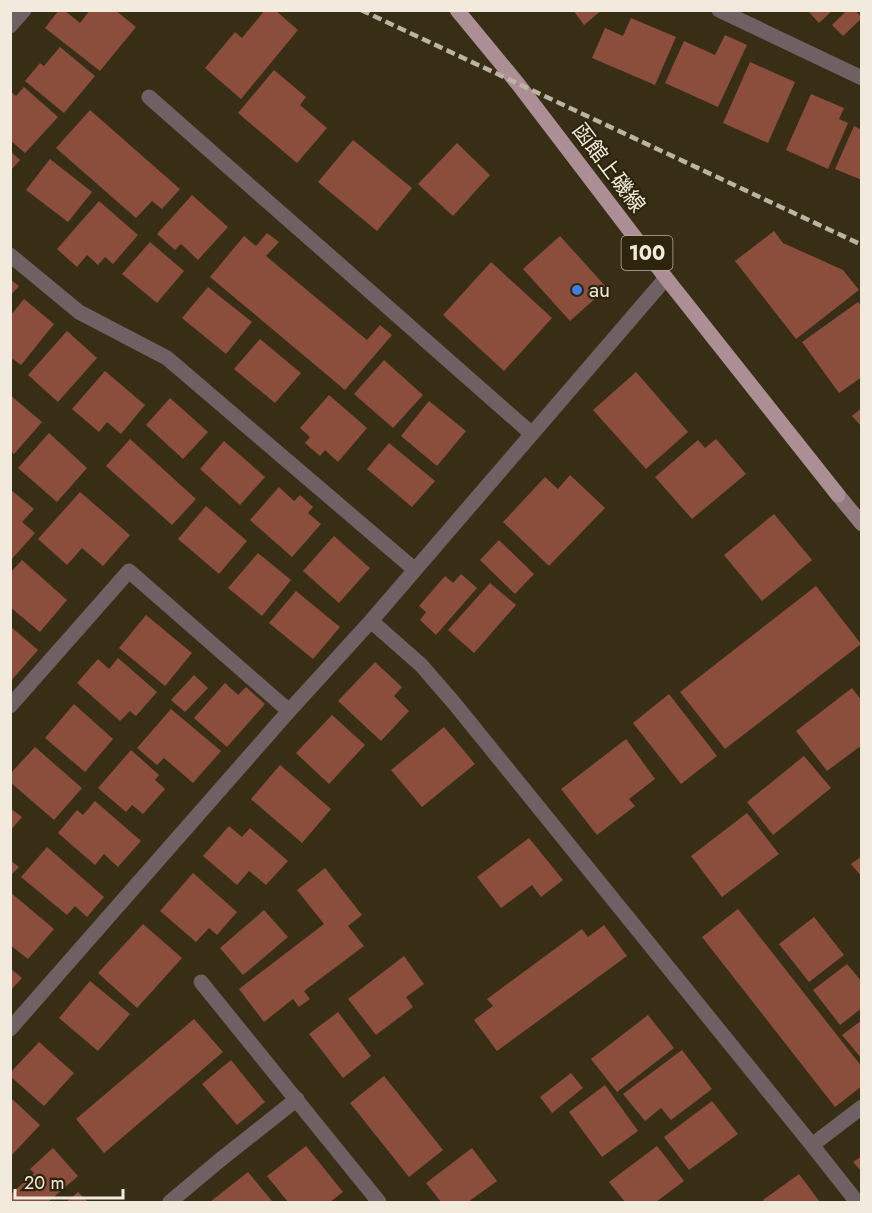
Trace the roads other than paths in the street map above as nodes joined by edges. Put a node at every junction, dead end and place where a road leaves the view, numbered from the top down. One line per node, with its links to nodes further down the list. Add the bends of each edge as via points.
1 (24, 10): 4 (street)
2 (456, 10): 8 (main road, 函館上磯線 / 100, via 518,84)
3 (718, 10): 5 (street)
4 (10, 26)
5 (861, 78)
6 (149, 98): 9 (street)
7 (10, 255): 12 (street, via 79,312 167,358)
8 (666, 278): 9 (street); 10 (main road, 函館上磯線 / 100)
9 (532, 434): 12 (street)
10 (838, 495): 11 (street)
11 (861, 524)
12 (414, 569): 13 (street)
13 (370, 621): 15 (street); 20 (street, via 422,665)
14 (10, 706): 15 (street, via 129,571)
15 (289, 711): 17 (street)
16 (201, 982): 18 (street)
17 (10, 1029)
18 (297, 1099): 21 (street); 22 (street)
19 (861, 1107): 20 (street)
20 (812, 1145): 23 (street)
21 (170, 1203)
22 (379, 1203)
23 (857, 1203)

